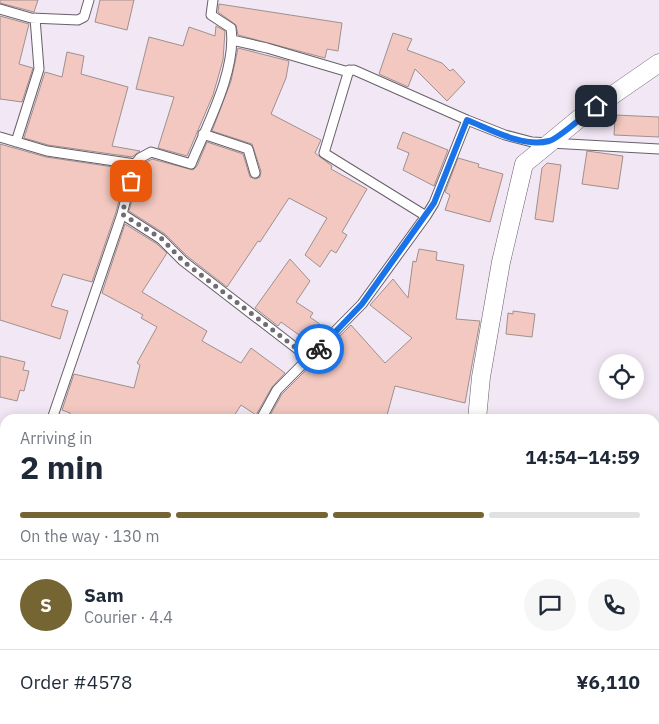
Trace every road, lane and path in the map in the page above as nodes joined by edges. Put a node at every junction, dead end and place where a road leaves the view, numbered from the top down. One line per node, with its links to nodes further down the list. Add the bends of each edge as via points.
1 (89, 0): 4 (lane, via 84,17 78,20)
2 (213, 0): 5 (lane, via 211,15 231,28)
3 (0, 9): 4 (lane)
4 (34, 18): 12 (lane, via 39,69)
5 (232, 40): 7 (lane); 9 (lane, via 225,77)
6 (659, 63): 11 (street)
7 (349, 70): 8 (lane); 17 (lane, via 324,153)
8 (467, 120): 11 (lane, via 532,142); 17 (lane)
9 (203, 134): 14 (lane, via 192,164 151,152); 15 (lane, via 248,149)
10 (0, 137): 12 (lane)
11 (551, 141): 13 (lane); 21 (street, via 524,164 501,262)
12 (16, 142): 14 (lane, via 47,152)
13 (659, 149)
14 (135, 164): 16 (lane)
15 (255, 173)
16 (122, 214): 18 (lane, via 162,239 183,261); 19 (lane)
17 (426, 216): 18 (lane, via 362,304)
18 (309, 358): 20 (lane, via 278,390)
19 (54, 414)
20 (264, 414)
21 (477, 414)

